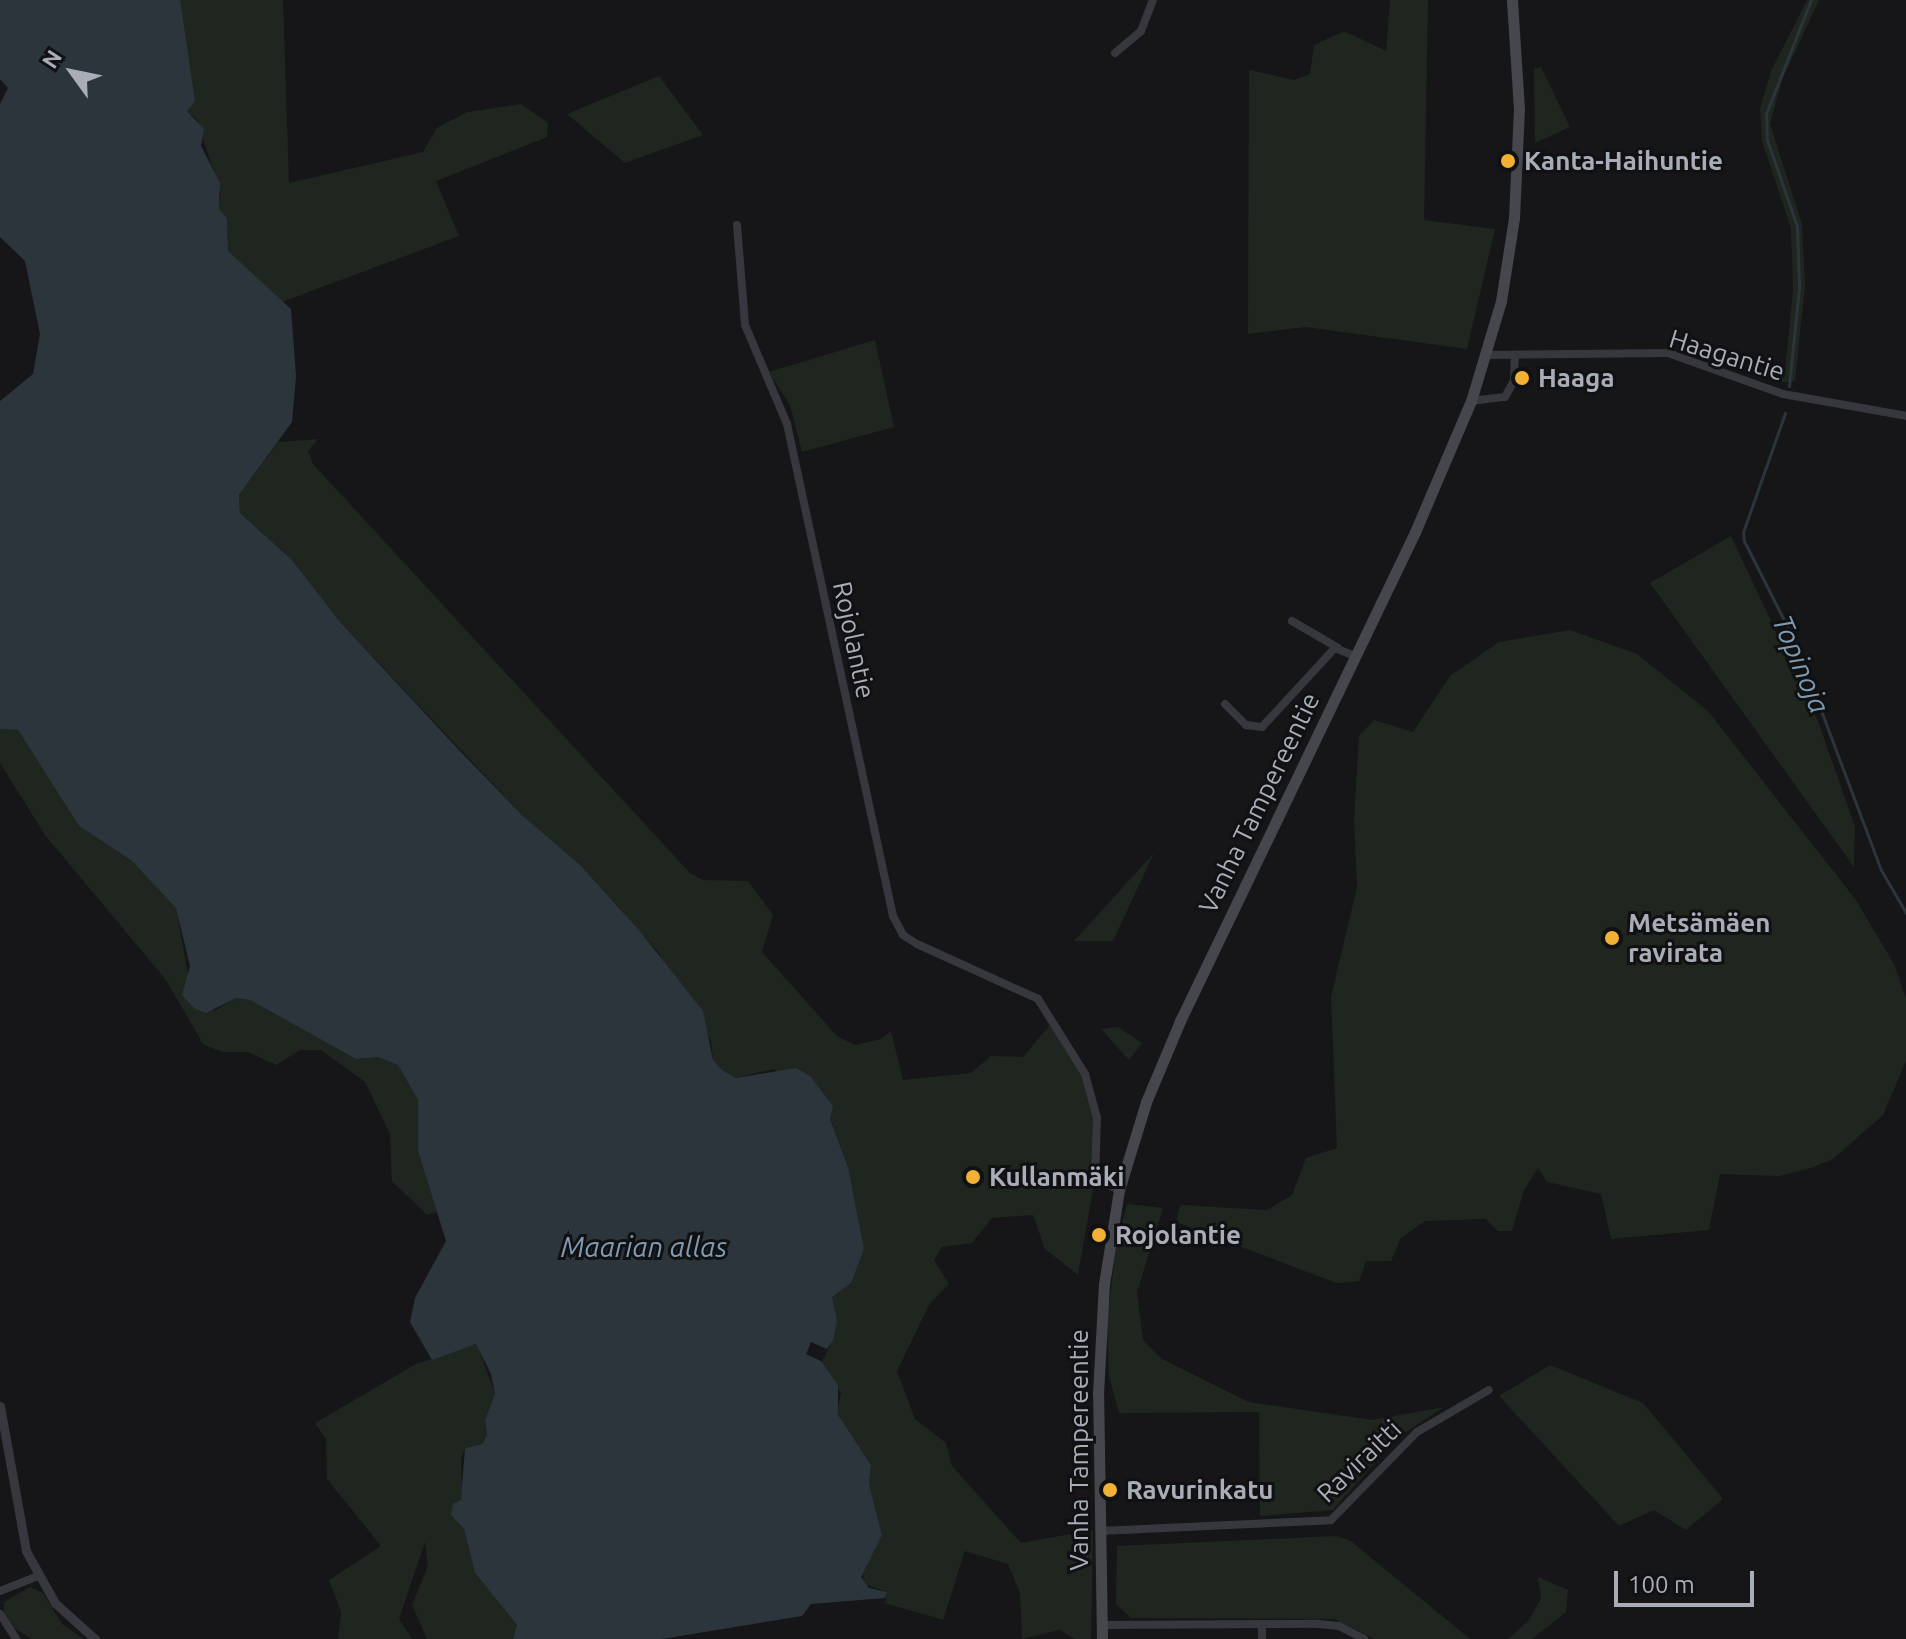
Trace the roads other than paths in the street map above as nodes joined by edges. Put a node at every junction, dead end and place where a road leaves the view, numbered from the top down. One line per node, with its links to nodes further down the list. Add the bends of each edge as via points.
1 (1153, 0): 3 (street, via 1141,31)
2 (1512, 0): 5 (main road, Vanha Tampereentie, via 1518,162 1501,301)
3 (1115, 53)
4 (737, 225): 13 (street, Rojolantie, via 745,325 787,424 893,916 903,935 917,944 1038,999 1085,1074 1097,1118 1095,1178 1101,1186)
5 (1486, 355): 6 (street, Haagantie); 7 (main road, Vanha Tampereentie)
6 (1515, 356): 7 (street, via 1514,381 1505,397); 8 (street, Haagantie, via 1668,353 1783,394)
7 (1471, 401): 11 (main road, Vanha Tampereentie)
8 (1906, 416)
9 (1292, 621): 10 (street)
10 (1339, 649): 11 (street); 12 (street, via 1262,727 1246,725)
11 (1355, 656): 13 (main road, Vanha Tampereentie, via 1180,1021 1146,1102)
12 (1225, 704)
13 (1119, 1190): 16 (main road, Vanha Tampereentie, via 1101,1310)
14 (1489, 1390): 16 (street, Raviraitti, via 1417,1432 1331,1520)
15 (0, 1406): 17 (street, via 19,1529)
16 (1101, 1531): 21 (main road, Vanha Tampereentie)
17 (38, 1576): 18 (street); 23 (street, via 63,1613)
18 (0, 1591)
19 (0, 1614): 22 (street)
20 (1262, 1624): 21 (street); 25 (street); 26 (street, via 1339,1626)
21 (1102, 1625): 24 (main road, Vanha Tampereentie)
22 (16, 1639)
23 (95, 1639)
24 (1102, 1639)
25 (1262, 1639)
26 (1364, 1639)

